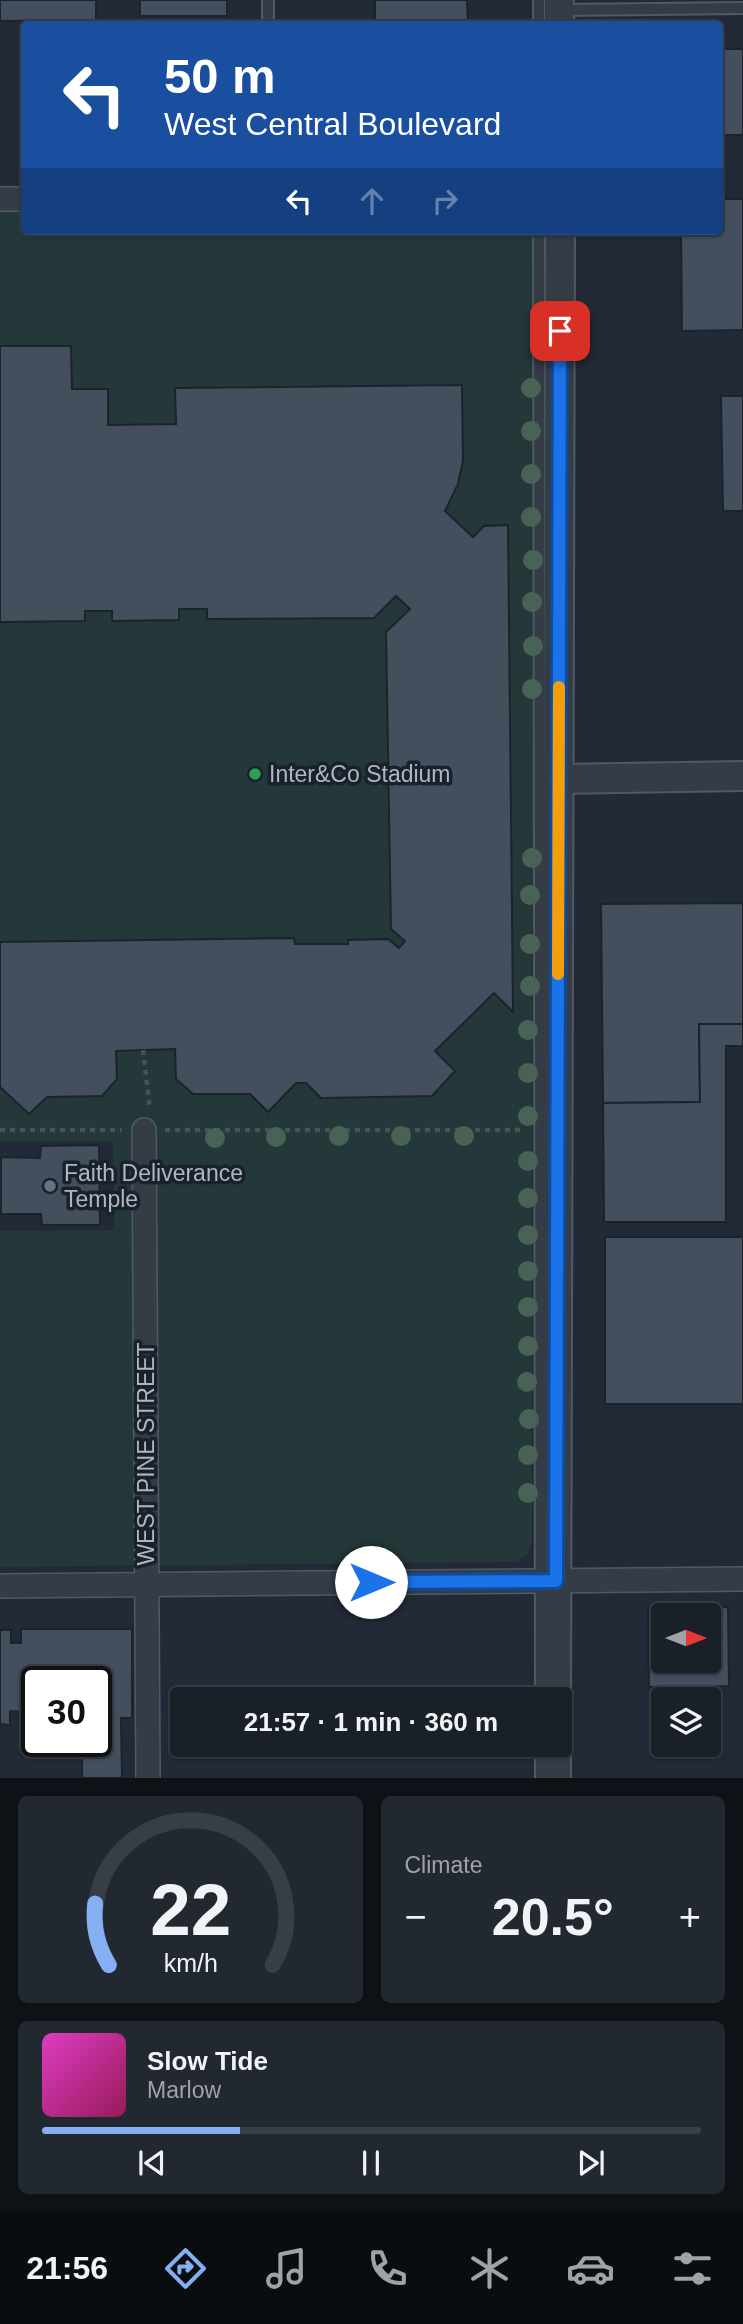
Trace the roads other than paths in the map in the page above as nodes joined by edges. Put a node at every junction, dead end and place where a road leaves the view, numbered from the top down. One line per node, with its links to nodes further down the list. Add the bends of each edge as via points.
1 (268, 0): 4 (lane)
2 (743, 8): 3 (lane)
3 (551, 12)
4 (268, 21)
5 (0, 199): 6 (street)
6 (21, 199)
7 (539, 235): 13 (lane)
8 (560, 235): 10 (street)
9 (743, 776): 10 (street)
10 (558, 779): 13 (street)
11 (148, 1130): 14 (street, WEST PINE STREET)
12 (743, 1579): 13 (street)
13 (548, 1581): 14 (street); 16 (lane); 17 (street)
14 (147, 1585): 15 (street); 20 (street, WEST PINE STREET)
15 (0, 1586)
16 (542, 1687)
17 (555, 1687)
18 (541, 1757): 21 (lane)
19 (556, 1757): 22 (street)
20 (149, 1778)
21 (541, 1778)
22 (556, 1778)

